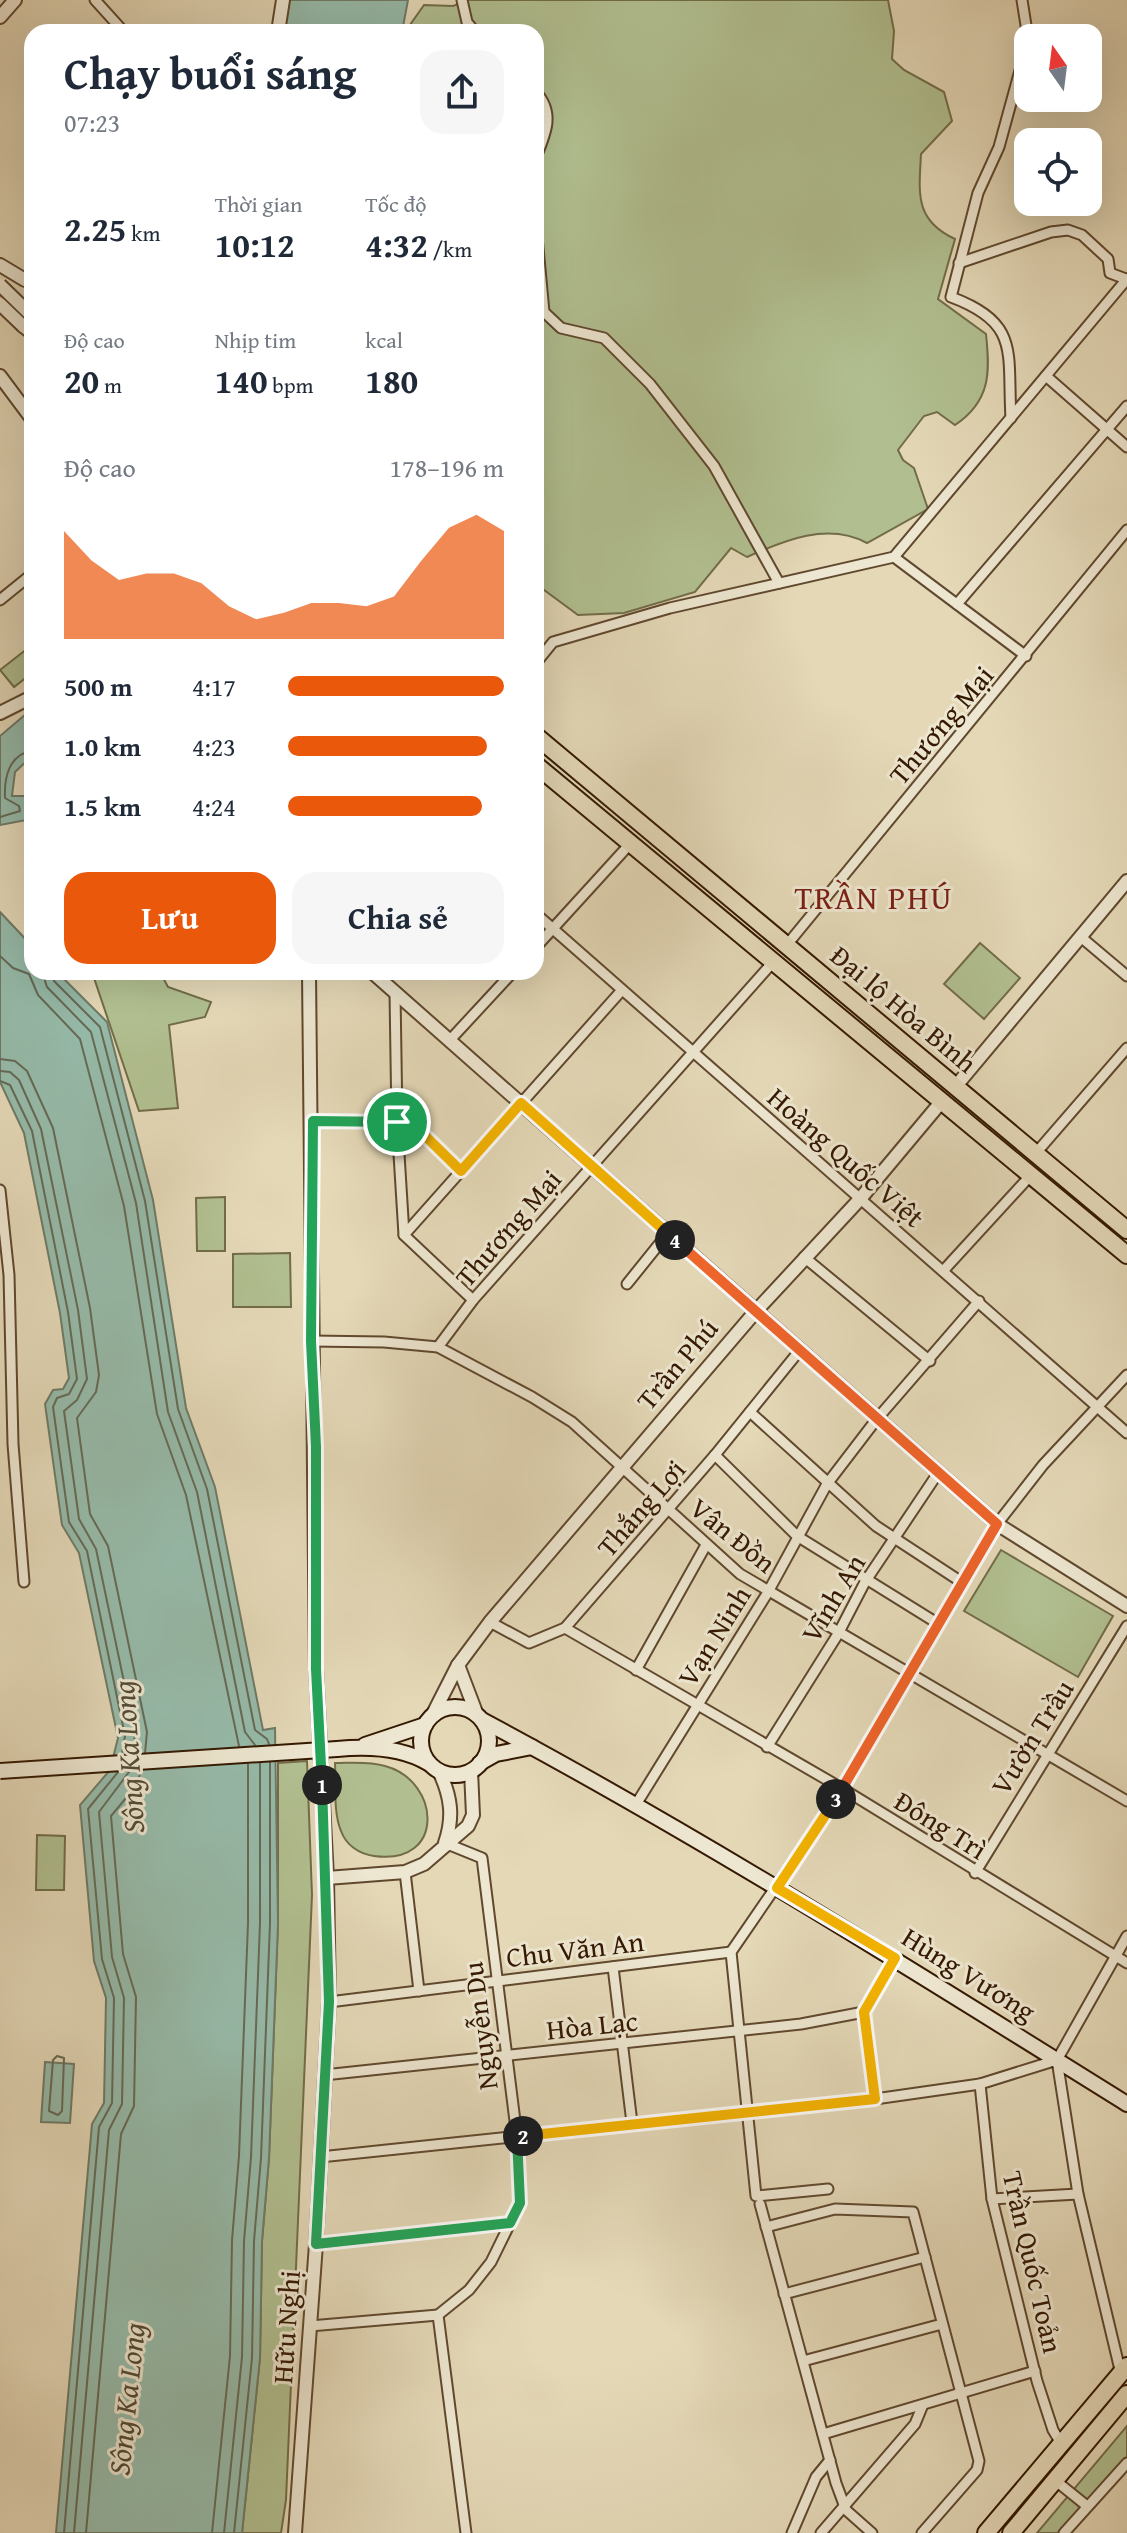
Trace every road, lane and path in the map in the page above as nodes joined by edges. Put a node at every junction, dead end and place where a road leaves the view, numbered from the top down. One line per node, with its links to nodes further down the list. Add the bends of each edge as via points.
1 (15, 0): 6 (street)
2 (95, 0): 7 (street)
3 (283, 0): 8 (street)
4 (462, 0): 9 (street)
5 (1022, 0): 10 (street)
6 (0, 17)
7 (117, 24)
8 (279, 24)
9 (469, 24)
10 (1026, 24)
11 (544, 100): 13 (street)
12 (1014, 100): 14 (street, via 978,193)
13 (544, 138)
14 (959, 263): 17 (street, via 1068,230 1082,235 1108,259 1110,273); 28 (street, via 951,297 991,316 1004,333)
15 (0, 265): 16 (street)
16 (24, 277)
17 (1126, 279): 25 (street)
18 (24, 283): 20 (street)
19 (0, 285): 21 (street, bridge)
20 (0, 305): 23 (street, bridge)
21 (24, 308)
22 (544, 312): 34 (street, via 561,328 604,338 650,384 720,475)
23 (24, 327)
24 (0, 376): 27 (street)
25 (1046, 376): 28 (street); 29 (street)
26 (1127, 406): 29 (street)
27 (24, 408)
28 (1011, 418): 32 (street)
29 (1107, 429): 30 (street); 36 (street)
30 (1127, 447)
31 (1127, 530): 38 (street, Thương Mại)
32 (894, 557): 34 (street); 36 (street)
33 (24, 580): 35 (street)
34 (779, 583): 37 (street, via 553,642)
35 (0, 600)
36 (957, 604): 38 (street)
37 (544, 653)
38 (1026, 656): 51 (street, Thương Mại)
39 (24, 701): 40 (street)
40 (0, 713)
41 (544, 743): 43 (highway, Đại lộ Hòa Bình)
42 (544, 772): 44 (highway, Đại lộ Hòa Bình)
43 (618, 805): 44 (highway); 51 (highway, Đại lộ Hòa Bình)
44 (602, 823): 45 (highway, Đại lộ Hòa Bình)
45 (629, 845): 48 (street); 52 (highway, Đại lộ Hòa Bình)
46 (1127, 881): 49 (street)
47 (544, 921): 48 (street, Hoàng Quốc Việt)
48 (553, 929): 50 (street); 57 (street, Hoàng Quốc Việt)
49 (1082, 938): 53 (street); 62 (street)
50 (544, 939)
51 (786, 946): 52 (highway); 62 (highway, Đại lộ Hòa Bình)
52 (774, 961): 60 (street, Thương Mại); 63 (highway, Đại lộ Hòa Bình)
53 (1127, 976)
54 (309, 980): 65 (street, Hữu Nghị)
55 (384, 980): 58 (street)
56 (506, 980): 59 (street)
57 (622, 990): 60 (street, Hoàng Quốc Việt); 64 (street)
58 (395, 992): 59 (street); 66 (street)
59 (450, 1040): 64 (street)
60 (694, 1053): 68 (street, Thương Mại); 72 (street, Hoàng Quốc Việt)
61 (1125, 1054): 67 (street)
62 (956, 1086): 63 (highway); 67 (highway, Đại lộ Hòa Bình)
63 (942, 1101): 70 (highway, Đại lộ Hòa Bình); 72 (street, Trần Phú)
64 (521, 1103): 68 (street); 69 (street)
65 (313, 1121): 66 (street); 84 (street, Hữu Nghị)
66 (397, 1122): 69 (street, via 413,1124); 75 (street)
67 (1036, 1153): 73 (highway, Đại lộ Hòa Bình)
68 (593, 1163): 74 (street); 81 (street, Thương Mại)
69 (461, 1171): 75 (street)
70 (1031, 1175): 76 (highway, Đại lộ Hòa Bình); 78 (street)
71 (0, 1190): 79 (street)
72 (860, 1199): 77 (street, Trần Phú); 78 (street, Hoàng Quốc Việt)
73 (1125, 1225)
74 (668, 1233): 80 (street); 83 (street)
75 (404, 1235): 81 (street)
76 (1127, 1255)
77 (804, 1257): 83 (street, Trần Phú); 87 (street)
78 (943, 1271): 82 (street, Hoàng Quốc Việt)
79 (4, 1275): 102 (street)
80 (627, 1284)
81 (473, 1300): 85 (street, Thương Mại)
82 (979, 1301): 87 (street, Vạn Ninh); 89 (street, Hoàng Quốc Việt)
83 (756, 1311): 86 (street); 94 (street, Trần Phú)
84 (311, 1341): 85 (street, Vân Đồn); 131 (street, Hữu Nghị, via 316,1669)
85 (438, 1347): 94 (street, Vân Đồn, via 572,1422)
86 (800, 1350): 90 (street, Thắng Lợi); 91 (street)
87 (930, 1361): 91 (street, Vạn Ninh)
88 (1127, 1375): 89 (street)
89 (1098, 1406): 92 (street, Hoàng Quốc Việt); 98 (street)
90 (750, 1412): 93 (street, Thắng Lợi); 96 (street)
91 (876, 1420): 95 (street); 96 (street, Vạn Ninh)
92 (1127, 1433)
93 (715, 1455): 97 (street, Thắng Lợi); 99 (street)
94 (623, 1468): 97 (street, Vân Đồn); 107 (street, Trần Phú)
95 (938, 1473): 98 (street); 100 (street, Vĩnh An)
96 (827, 1484): 99 (street, Vạn Ninh); 100 (street)
97 (668, 1511): 101 (street, Vân Đồn); 110 (street, Thắng Lợi)
98 (997, 1524): 104 (street); 106 (street)
99 (797, 1536): 103 (street); 105 (street, Vạn Ninh)
100 (896, 1540): 103 (street, Vĩnh An); 104 (street)
101 (706, 1545): 105 (street, Vân Đồn); 113 (street)
102 (24, 1582)
103 (865, 1582): 108 (street); 111 (street, Vĩnh An)
104 (963, 1583): 108 (street)
105 (768, 1592): 111 (street, Vân Đồn); 115 (street, Vạn Ninh)
106 (1127, 1606)
107 (490, 1622): 110 (street, Thắng Lợi, via 529,1643); 112 (street, Trần Phú)
108 (937, 1623): 114 (street)
109 (1127, 1626): 121 (street, Vườn Trầu)
110 (565, 1628): 113 (street, Đông Trì)
111 (838, 1634): 114 (street, Vân Đồn); 120 (street, Vĩnh An)
112 (458, 1665): 116 (street); 117 (street, Trần Phú)
113 (636, 1670): 115 (street, Đông Trì)
114 (907, 1675): 121 (street, Vân Đồn); 125 (street)
115 (696, 1707): 120 (street, Đông Trì); 127 (street, Vạn Ninh)
116 (480, 1718): 117 (main road, via 469,1710 449,1708); 119 (main road, Hùng Vương); 122 (main road, via 489,1742)
117 (428, 1721): 118 (main road); 123 (main road, via 421,1746)
118 (357, 1747): 123 (main road, via 412,1754); 124 (main road, bridge)
119 (533, 1747): 122 (main road, via 496,1754); 127 (main road, Hùng Vương)
120 (767, 1747): 125 (street, Đông Trì)
121 (1046, 1754): 126 (street, Vân Đồn); 130 (street, Vườn Trầu)
122 (476, 1767): 123 (main road, via 461,1774); 128 (street, via 473,1815 463,1832)
123 (435, 1768): 128 (street, via 449,1794)
124 (0, 1771)
125 (843, 1789): 130 (street, Đông Trì); 132 (street)
126 (1127, 1801)
127 (635, 1806): 132 (main road, Hùng Vương)
128 (445, 1843): 129 (street, via 424,1864); 139 (street, Nguyễn Du, via 482,1858)
129 (405, 1872): 131 (street); 140 (street)
130 (975, 1873): 135 (street, Đông Trì)
131 (327, 1878): 141 (street, Hữu Nghị)
132 (777, 1888): 134 (street); 136 (main road, Hùng Vương)
133 (1127, 1936): 135 (street)
134 (731, 1952): 138 (street, Chu Văn An); 143 (street)
135 (1115, 1956): 137 (street, Đông Trì); 146 (street)
136 (895, 1958): 142 (street); 146 (main road, Hùng Vương)
137 (1127, 1963)
138 (613, 1967): 139 (street, Chu Văn An); 144 (street)
139 (500, 1981): 140 (street, Chu Văn An); 145 (street, Nguyễn Du)
140 (419, 1991): 141 (street, Chu Văn An)
141 (329, 2002): 147 (street, Hữu Nghị)
142 (864, 2012): 143 (street, Hòa Lạc); 149 (street)
143 (739, 2029): 144 (street, Hòa Lạc); 151 (street)
144 (623, 2045): 145 (street, Hòa Lạc); 152 (street)
145 (508, 2055): 147 (street, Hòa Lạc); 153 (street, Nguyễn Du)
146 (1057, 2060): 148 (street); 150 (main road, Hùng Vương); 156 (street)
147 (324, 2075): 154 (street, Hữu Nghị)
148 (980, 2084): 149 (street); 157 (street, Trần Quốc Toản)
149 (875, 2099): 151 (street)
150 (1127, 2104)
151 (749, 2111): 152 (street); 158 (street)
152 (632, 2123): 153 (street)
153 (517, 2137): 154 (street); 159 (street, Nguyễn Du, via 520,2203)
154 (320, 2157): 161 (street, Hữu Nghị)
155 (828, 2189): 158 (street)
156 (1078, 2194): 157 (street); 168 (street)
157 (992, 2199): 169 (street, Trần Quốc Toản)
158 (758, 2200): 160 (street)
159 (510, 2223): 161 (street); 164 (street, Nguyễn Du, via 491,2262 469,2290)
160 (766, 2227): 162 (street, via 835,2209 913,2212); 163 (street)
161 (316, 2244): 166 (street, Hữu Nghị)
162 (925, 2257): 163 (street); 165 (street)
163 (784, 2294): 167 (street)
164 (438, 2315): 166 (street); 182 (street)
165 (942, 2324): 167 (street); 170 (street)
166 (310, 2326): 181 (street, Hữu Nghị)
167 (803, 2361): 173 (street)
168 (1124, 2370): 174 (highway)
169 (1035, 2371): 170 (street); 174 (street, Trần Quốc Toản)
170 (961, 2394): 172 (street); 186 (street, via 977,2470)
171 (1127, 2394): 175 (highway)
172 (922, 2407): 173 (street); 179 (street, via 915,2424)
173 (823, 2434): 176 (street)
174 (1062, 2445): 175 (highway); 187 (highway)
175 (1077, 2456): 178 (highway)
176 (830, 2460): 179 (street); 183 (street, via 816,2477)
177 (1127, 2463): 180 (street)
178 (1056, 2481): 180 (street); 188 (highway)
179 (845, 2506): 184 (street); 185 (street)
180 (1087, 2506): 189 (street)
181 (295, 2533)
182 (466, 2533)
183 (792, 2533)
184 (821, 2533)
185 (872, 2533)
186 (922, 2533)
187 (986, 2533)
188 (1011, 2533)
189 (1064, 2533)

